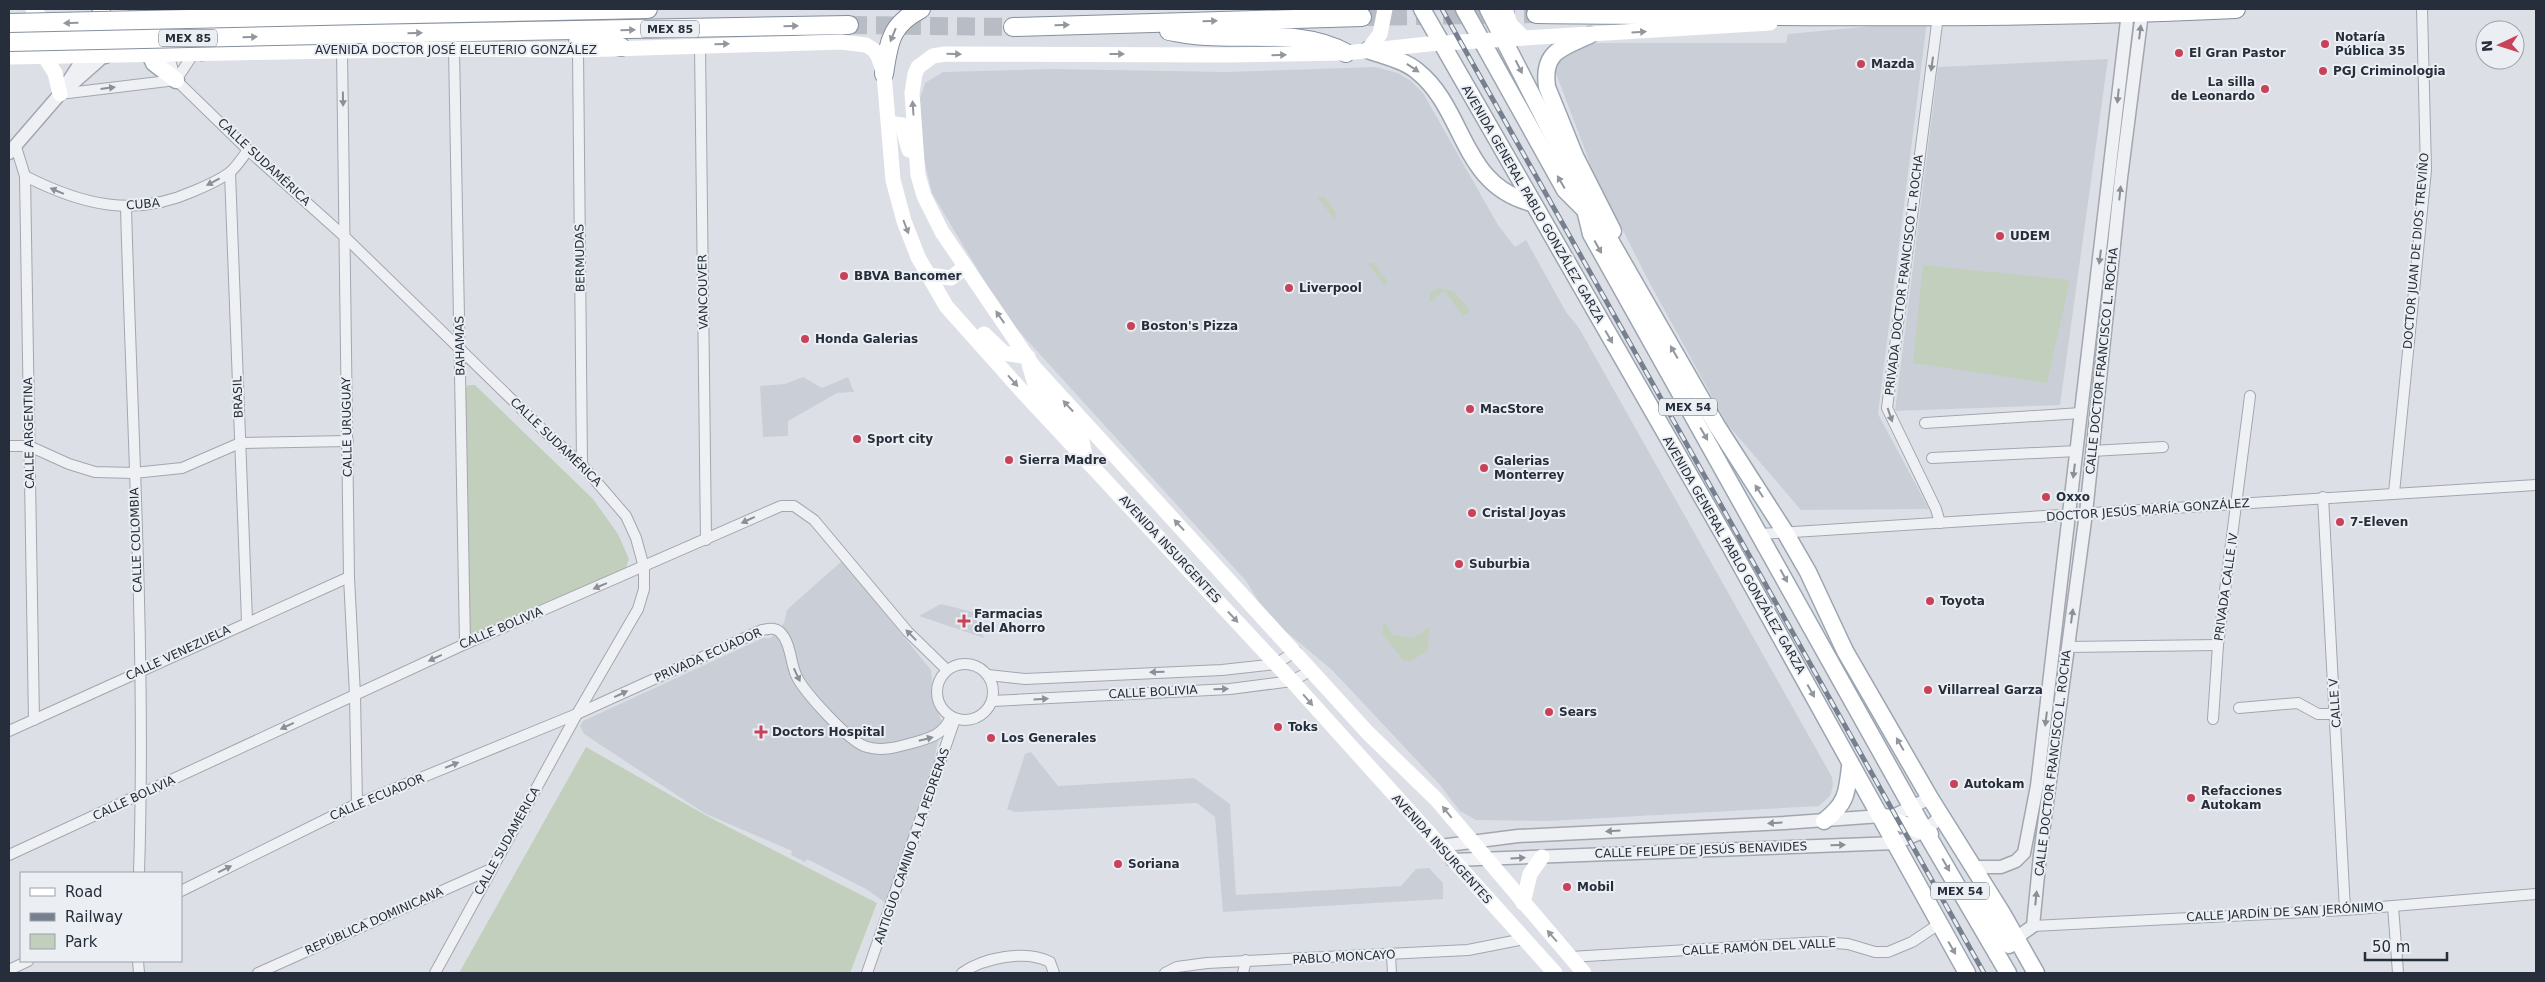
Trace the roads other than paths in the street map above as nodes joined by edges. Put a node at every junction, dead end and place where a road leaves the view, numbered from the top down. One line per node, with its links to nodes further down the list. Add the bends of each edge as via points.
1 (32, 9): 48 (main road, via 44,22 42,42 36,49)
2 (102, 9): 43 (main road)
3 (120, 9): 47 (main road)
4 (147, 9): 44 (main road)
5 (162, 9): 45 (main road)
6 (216, 9): 42 (main road, via 210,23 211,32 214,41)
7 (581, 9): 8 (highway, MEX 85); 17 (highway, MEX 85)
8 (648, 9)
9 (921, 9): 50 (highway, one-way to 50, via 906,16 894,30)
10 (1385, 9): 40 (main road, via 1380,34)
11 (1422, 9): 34 (main road, AVENIDA GENERAL PABLO GONZÁLEZ GARZA / MEX 54)
12 (1464, 9): 33 (main road, MEX 54)
13 (1488, 9): 31 (main road, MEX 54)
14 (1505, 9): 30 (main road, via 1510,24)
15 (2236, 9): 19 (highway)
16 (2422, 9): 85 (street, DOCTOR JUAN DE DIOS TREVIÑO, via 2426,170)
17 (511, 10): 24 (highway, MEX 85, one-way to 24, bridge)
18 (176, 12): 41 (main road)
19 (2135, 13): 22 (highway); 62 (street, CALLE DOCTOR FRANCISCO L. ROCHA)
20 (1536, 14): 21 (highway)
21 (1802, 16): 22 (highway); 29 (main road, one-way to 21, via 1784,22)
22 (1938, 16): 90 (street, PRIVADA DOCTOR FRANCISCO L. ROCHA, one-way to 90, via 1887,408)
23 (1362, 17): 25 (highway, one-way to 23)
24 (9, 24)
25 (1126, 24): 27 (highway, one-way to 25); 46 (highway, via 1205,36 1308,38)
26 (848, 25): 28 (highway, AVENIDA DOCTOR JOSÉ ELEUTERIO GONZÁLEZ / MEX 85, one-way to 26)
27 (1013, 26)
28 (492, 32): 32 (highway, AVENIDA DOCTOR JOSÉ ELEUTERIO GONZÁLEZ / MEX 85, one-way to 28, bridge); 36 (highway, via 521,43 596,42)
29 (1590, 35): 30 (main road); 66 (main road, via 1552,55 1546,67 1548,87 1575,156 1623,248)
30 (1523, 38): 31 (main road)
31 (1506, 40): 33 (main road); 61 (main road, MEX 54, one-way to 61, via 1580,188)
32 (9, 42)
33 (1482, 42): 34 (main road); 61 (main road, MEX 54, one-way to 33, via 1565,190)
34 (1440, 43): 40 (main road); 59 (main road, AVENIDA GENERAL PABLO GONZÁLEZ GARZA / MEX 54)
35 (700, 45): 36 (main road, AVENIDA DOCTOR JOSÉ ELEUTERIO GONZÁLEZ); 50 (main road, AVENIDA DOCTOR JOSÉ ELEUTERIO GONZÁLEZ, one-way to 50, via 858,43 874,50); 93 (street, VANCOUVER)
36 (621, 47): 39 (main road, AVENIDA DOCTOR JOSÉ ELEUTERIO GONZÁLEZ)
37 (454, 48): 38 (main road, AVENIDA DOCTOR JOSÉ ELEUTERIO GONZÁLEZ); 39 (main road, AVENIDA DOCTOR JOSÉ ELEUTERIO GONZÁLEZ); 68 (street, BAHAMAS)
38 (342, 50): 42 (main road, AVENIDA DOCTOR JOSÉ ELEUTERIO GONZÁLEZ); 63 (street, CALLE URUGUAY, one-way to 63)
39 (578, 50): 82 (street, BERMUDAS)
40 (1368, 50): 46 (main road); 59 (main road, one-way to 59, via 1418,71 1435,90 1482,172 1497,188 1516,199)
41 (198, 52): 42 (main road, AVENIDA DOCTOR JOSÉ ELEUTERIO GONZÁLEZ); 45 (main road, AVENIDA DOCTOR JOSÉ ELEUTERIO GONZÁLEZ); 51 (street)
42 (229, 52)
43 (86, 54): 47 (main road, AVENIDA DOCTOR JOSÉ ELEUTERIO GONZÁLEZ); 49 (main road, AVENIDA DOCTOR JOSÉ ELEUTERIO GONZÁLEZ); 52 (street)
44 (150, 54): 45 (main road, AVENIDA DOCTOR JOSÉ ELEUTERIO GONZÁLEZ); 47 (main road, AVENIDA DOCTOR JOSÉ ELEUTERIO GONZÁLEZ); 51 (main road, via 154,63)
45 (168, 54): 51 (street, CALLE SUDAMÉRICA)
46 (1346, 54): 57 (main road, AVENIDA INSURGENTES, one-way to 46, via 912,93 915,74 924,61 933,56)
47 (105, 55): 52 (street)
48 (14, 56): 49 (main road, AVENIDA DOCTOR JOSÉ ELEUTERIO GONZÁLEZ)
49 (44, 56): 52 (main road, via 55,73)
50 (884, 74): 53 (main road, AVENIDA INSURGENTES)
51 (176, 80): 52 (street, one-way to 51); 55 (street, CALLE SUDAMÉRICA)
52 (60, 94): 54 (street)
53 (889, 126): 57 (main road, via 902,126); 65 (main road, AVENIDA INSURGENTES, one-way to 65, via 893,180 904,221)
54 (12, 150): 58 (street, CALLE ARGENTINA)
55 (248, 150): 56 (street, CUBA); 63 (street, CALLE SUDAMÉRICA)
56 (230, 173): 60 (street, CUBA, one-way to 60, via 165,202); 74 (street, BRASIL)
57 (918, 175): 64 (main road, AVENIDA INSURGENTES, via 933,214)
58 (25, 176): 60 (street, CUBA, one-way to 58, via 71,196); 76 (street, CALLE ARGENTINA)
59 (1532, 203): 117 (main road, AVENIDA GENERAL PABLO GONZÁLEZ GARZA / MEX 54, one-way to 117, via 1814,696)
60 (126, 207): 83 (street, CALLE COLOMBIA)
61 (1586, 211): 66 (main road, MEX 54, via 1603,228); 92 (main road, MEX 54, one-way to 92, via 1595,242)
62 (2111, 214): 71 (street, CALLE DOCTOR FRANCISCO L. ROCHA, one-way to 71); 79 (street, CALLE DOCTOR FRANCISCO L. ROCHA)
63 (345, 237): 68 (street, CALLE SUDAMÉRICA); 73 (street, CALLE URUGUAY)
64 (965, 267): 65 (main road, via 951,278); 69 (main road, AVENIDA INSURGENTES, one-way to 64)
65 (928, 275): 67 (main road, AVENIDA INSURGENTES)
66 (1630, 277): 91 (main road, MEX 54, one-way to 66, via 1717,426)
67 (946, 306): 69 (main road, via 962,311 1004,353); 81 (main road, AVENIDA INSURGENTES, one-way to 81)
68 (460, 348): 82 (street, CALLE SUDAMÉRICA); 97 (street, BAHAMAS)
69 (1028, 357): 81 (main road, via 1037,391 1081,437); 100 (main road, AVENIDA INSURGENTES, one-way to 69, via 1058,395)
70 (2250, 396): 87 (street, PRIVADA CALLE IV)
71 (2081, 413): 72 (street); 78 (street, CALLE DOCTOR FRANCISCO L. ROCHA)
72 (1925, 423)
73 (348, 441): 74 (street); 95 (street, CALLE URUGUAY)
74 (240, 444): 83 (street, via 182,468); 96 (street, BRASIL)
75 (9, 446): 76 (street)
76 (29, 446): 83 (street, via 95,472); 115 (street, CALLE ARGENTINA)
77 (2164, 446): 79 (street)
78 (2077, 451): 80 (street); 89 (street, CALLE DOCTOR FRANCISCO L. ROCHA, one-way to 89)
79 (2092, 451): 88 (street, CALLE DOCTOR FRANCISCO L. ROCHA)
80 (1932, 458)
81 (1086, 459): 101 (main road, AVENIDA INSURGENTES, one-way to 101)
82 (582, 465): 94 (street, CALLE SUDAMÉRICA, via 626,516)
83 (134, 473): 104 (street, CALLE COLOMBIA)
84 (2536, 485): 85 (street, DOCTOR JESÚS MARÍA GONZÁLEZ)
85 (2394, 493): 86 (street, DOCTOR JESÚS MARÍA GONZÁLEZ)
86 (2323, 497): 87 (street, DOCTOR JESÚS MARÍA GONZÁLEZ); 112 (street, CALLE V)
87 (2237, 505): 88 (street, DOCTOR JESÚS MARÍA GONZÁLEZ); 98 (street, PRIVADA CALLE IV)
88 (2086, 513): 89 (street, DOCTOR JESÚS MARÍA GONZÁLEZ); 99 (street, CALLE DOCTOR FRANCISCO L. ROCHA, one-way to 88)
89 (2069, 515): 90 (street, DOCTOR JESÚS MARÍA GONZÁLEZ); 107 (street, CALLE DOCTOR FRANCISCO L. ROCHA)
90 (1940, 523): 91 (street, DOCTOR JESÚS MARÍA GONZÁLEZ)
91 (1785, 532): 92 (street, DOCTOR JESÚS MARÍA GONZÁLEZ); 120 (main road, MEX 54, one-way to 91, via 1845,651 1808,572)
92 (1760, 534): 122 (main road, MEX 54, one-way to 122)
93 (706, 540): 94 (street, CALLE BOLIVIA); 102 (street, CALLE BOLIVIA, one-way to 93, via 908,632 824,530 794,506 781,506)
94 (644, 567): 97 (street, CALLE BOLIVIA, one-way to 97); 111 (street, CALLE SUDAMÉRICA, via 644,589 638,609)
95 (349, 577): 96 (street, CALLE VENEZUELA); 108 (street, CALLE URUGUAY)
96 (247, 622): 104 (street, CALLE VENEZUELA)
97 (465, 644): 108 (street, CALLE BOLIVIA, one-way to 108)
98 (2218, 645): 99 (street); 114 (street, PRIVADA CALLE IV)
99 (2068, 647): 107 (street, CALLE DOCTOR FRANCISCO L. ROCHA)
100 (1296, 652): 101 (street, CALLE BOLIVIA); 103 (main road, AVENIDA INSURGENTES)
101 (1276, 664): 105 (street, CALLE BOLIVIA, one-way to 105, via 1222,670 1025,679); 106 (main road, AVENIDA INSURGENTES)
102 (946, 669): 105 (street, via 966,663); 113 (street, via 939,680 937,693 944,710)
103 (1312, 670): 106 (street, CALLE BOLIVIA); 127 (main road, AVENIDA INSURGENTES, one-way to 103, via 1436,799 1368,733)
104 (140, 671): 115 (street, CALLE VENEZUELA); 119 (street, CALLE COLOMBIA)
105 (988, 675): 109 (street, via 992,684)
106 (1292, 680): 109 (street, CALLE BOLIVIA, one-way to 106, via 1230,689); 129 (main road, AVENIDA INSURGENTES, one-way to 129)
107 (2057, 684): 118 (street, CALLE DOCTOR FRANCISCO L. ROCHA)
108 (355, 695): 119 (street, CALLE BOLIVIA, one-way to 119); 121 (street, CALLE URUGUAY)
109 (992, 701): 113 (street, via 988,708 972,719)
110 (2238, 708): 112 (street, via 2298,703 2318,714)
111 (577, 714): 113 (street, PRIVADA ECUADOR, one-way to 113, via 753,633 771,628 786,640 803,687 856,743 878,749 895,747 936,736); 121 (street, CALLE ECUADOR, one-way to 111); 137 (street, CALLE SUDAMÉRICA)
112 (2336, 714): 143 (street, CALLE V)
113 (953, 718): 156 (street, ANTIGUO CAMINO A LA PEDRERAS)
114 (2213, 719)
115 (34, 720): 116 (street, CALLE VENEZUELA)
116 (9, 731)
117 (1850, 767): 123 (main road, AVENIDA GENERAL PABLO GONZÁLEZ GARZA / MEX 54); 125 (main road, via 1843,802)
118 (2043, 787): 130 (street, CALLE DOCTOR FRANCISCO L. ROCHA); 132 (street, CALLE DOCTOR FRANCISCO L. ROCHA)
119 (142, 794): 131 (street, CALLE BOLIVIA); 138 (street, CALLE COLOMBIA)
120 (1930, 798): 122 (street, CALLE FELIPE DE JESÚS BENAVIDES); 124 (main road, MEX 54)
121 (356, 804): 139 (street, CALLE ECUADOR, one-way to 121)
122 (1913, 808): 123 (street, CALLE FELIPE DE JESÚS BENAVIDES); 126 (main road, MEX 54)
123 (1881, 816): 125 (street, CALLE FELIPE DE JESÚS BENAVIDES); 126 (main road); 128 (main road, AVENIDA GENERAL PABLO GONZÁLEZ GARZA / MEX 54)
124 (1942, 816): 126 (street, CALLE FELIPE DE JESÚS BENAVIDES); 136 (main road, MEX 54)
125 (1824, 821): 127 (street, CALLE FELIPE DE JESÚS BENAVIDES, one-way to 127, via 1518,836)
126 (1925, 831): 128 (street, CALLE FELIPE DE JESÚS BENAVIDES); 149 (main road, via 1948,847 2010,946); 165 (main road, MEX 54, one-way to 165)
127 (1471, 842): 129 (street, CALLE FELIPE DE JESÚS BENAVIDES); 134 (main road, AVENIDA INSURGENTES)
128 (1896, 843): 133 (street, CALLE FELIPE DE JESÚS BENAVIDES, one-way to 128); 144 (main road, AVENIDA GENERAL PABLO GONZÁLEZ GARZA / MEX 54)
129 (1440, 846): 135 (main road, AVENIDA INSURGENTES)
130 (2024, 853): 132 (street); 136 (street, CALLE DOCTOR FRANCISCO L. ROCHA, via 2016,861 2001,867)
131 (9, 855)
132 (2040, 855): 145 (street, CALLE DOCTOR FRANCISCO L. ROCHA, one-way to 132)
133 (1542, 857): 134 (street, CALLE FELIPE DE JESÚS BENAVIDES, one-way to 133); 141 (main road, via 1530,874)
134 (1486, 859): 135 (street, CALLE FELIPE DE JESÚS BENAVIDES); 141 (main road, AVENIDA INSURGENTES)
135 (1452, 860): 147 (main road, AVENIDA INSURGENTES)
136 (1973, 866): 146 (main road, MEX 54)
137 (491, 869): 154 (street, REPÚBLICA DOMINICANA); 155 (street, CALLE SUDAMÉRICA)
138 (139, 872)
139 (182, 891)
140 (2536, 894): 142 (street, CALLE JARDÍN DE SAN JERÓNIMO)
141 (1523, 903): 150 (main road, AVENIDA INSURGENTES, one-way to 141)
142 (2393, 906): 143 (street, CALLE JARDÍN DE SAN JERÓNIMO); 167 (street)
143 (2345, 910): 145 (street, CALLE JARDÍN DE SAN JERÓNIMO)
144 (1939, 924): 150 (street, CALLE RAMÓN DEL VALLE, via 1912,942 1888,952 1821,942); 164 (main road, AVENIDA GENERAL PABLO GONZÁLEZ GARZA / MEX 54, one-way to 164)
145 (2033, 926): 146 (street)
146 (2016, 938): 149 (main road, MEX 54)
147 (1524, 939): 148 (street, PABLO MONCAYO, via 1484,948); 162 (main road, AVENIDA INSURGENTES)
148 (1391, 955): 151 (street, PABLO MONCAYO); 161 (street)
149 (2026, 956): 166 (main road, MEX 54)
150 (1570, 957): 163 (main road, AVENIDA INSURGENTES)
151 (1246, 960): 159 (street, PABLO MONCAYO, via 1177,967); 160 (street)
152 (26, 962): 153 (street)
153 (9, 970)
154 (258, 973)
155 (435, 973)
156 (867, 973)
157 (962, 973): 158 (street, via 980,962 1032,955 1050,962)
158 (1054, 973)
159 (1165, 973)
160 (1243, 973)
161 (1392, 973)
162 (1555, 973)
163 (1584, 973)
164 (1967, 973)
165 (2008, 973)
166 (2036, 973)
167 (2398, 973)

